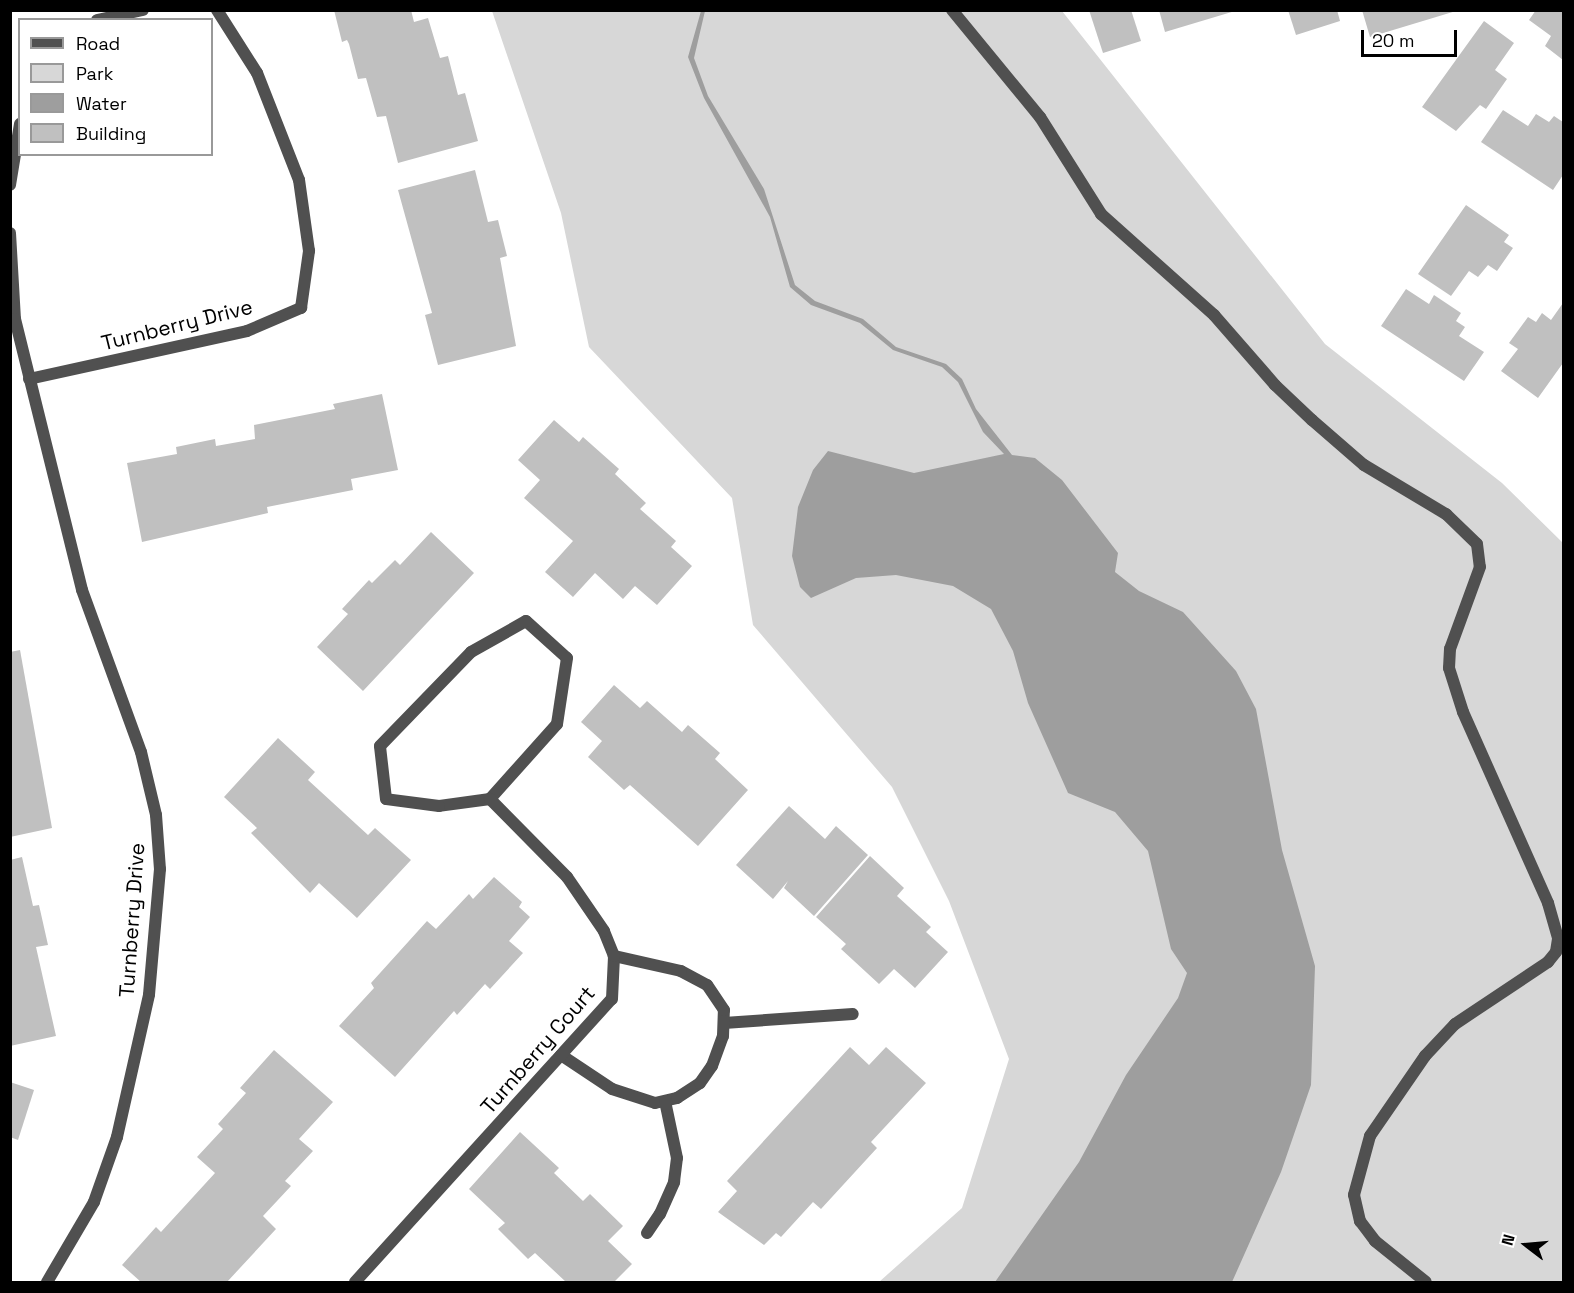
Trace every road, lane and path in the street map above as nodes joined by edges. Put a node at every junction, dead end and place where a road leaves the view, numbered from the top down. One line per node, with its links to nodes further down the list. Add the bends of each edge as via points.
1 (143, 10): 4 (street)
2 (217, 10): 8 (street, Turnberry Drive, via 257,73 300,180 309,251 301,308 247,331)
3 (952, 10): 18 (street, via 1040,117 1101,214 1214,315 1275,386 1355,458 1446,514 1477,544 1480,567 1450,650 1449,668 1463,711 1548,903 1558,939 1556,952 1548,962 1455,1024 1425,1056 1370,1136 1354,1195 1360,1221 1375,1241)
4 (106, 18)
5 (18, 136): 6 (street)
6 (10, 186)
7 (10, 233): 8 (street, Turnberry Drive, via 15,319)
8 (29, 379): 16 (street, Turnberry Drive, via 82,590 141,752 156,815 160,869 149,995 117,1137 94,1202)
9 (490, 799): 9 (street, via 557,724 567,658 526,621 471,652 380,746 386,799 439,806); 10 (street, Turnberry Court, via 567,877 604,931)
10 (614, 956): 12 (street, via 681,971 707,985 724,1010); 13 (street, Turnberry Court, via 612,999)
11 (852, 1014): 12 (street)
12 (724, 1023): 14 (street, via 712,1066 700,1083)
13 (561, 1055): 14 (street, via 612,1089 636,1099); 17 (street, Turnberry Court)
14 (665, 1101): 15 (street, via 677,1158 674,1182)
15 (647, 1233)
16 (47, 1282)
17 (355, 1282)
18 (1426, 1282)

